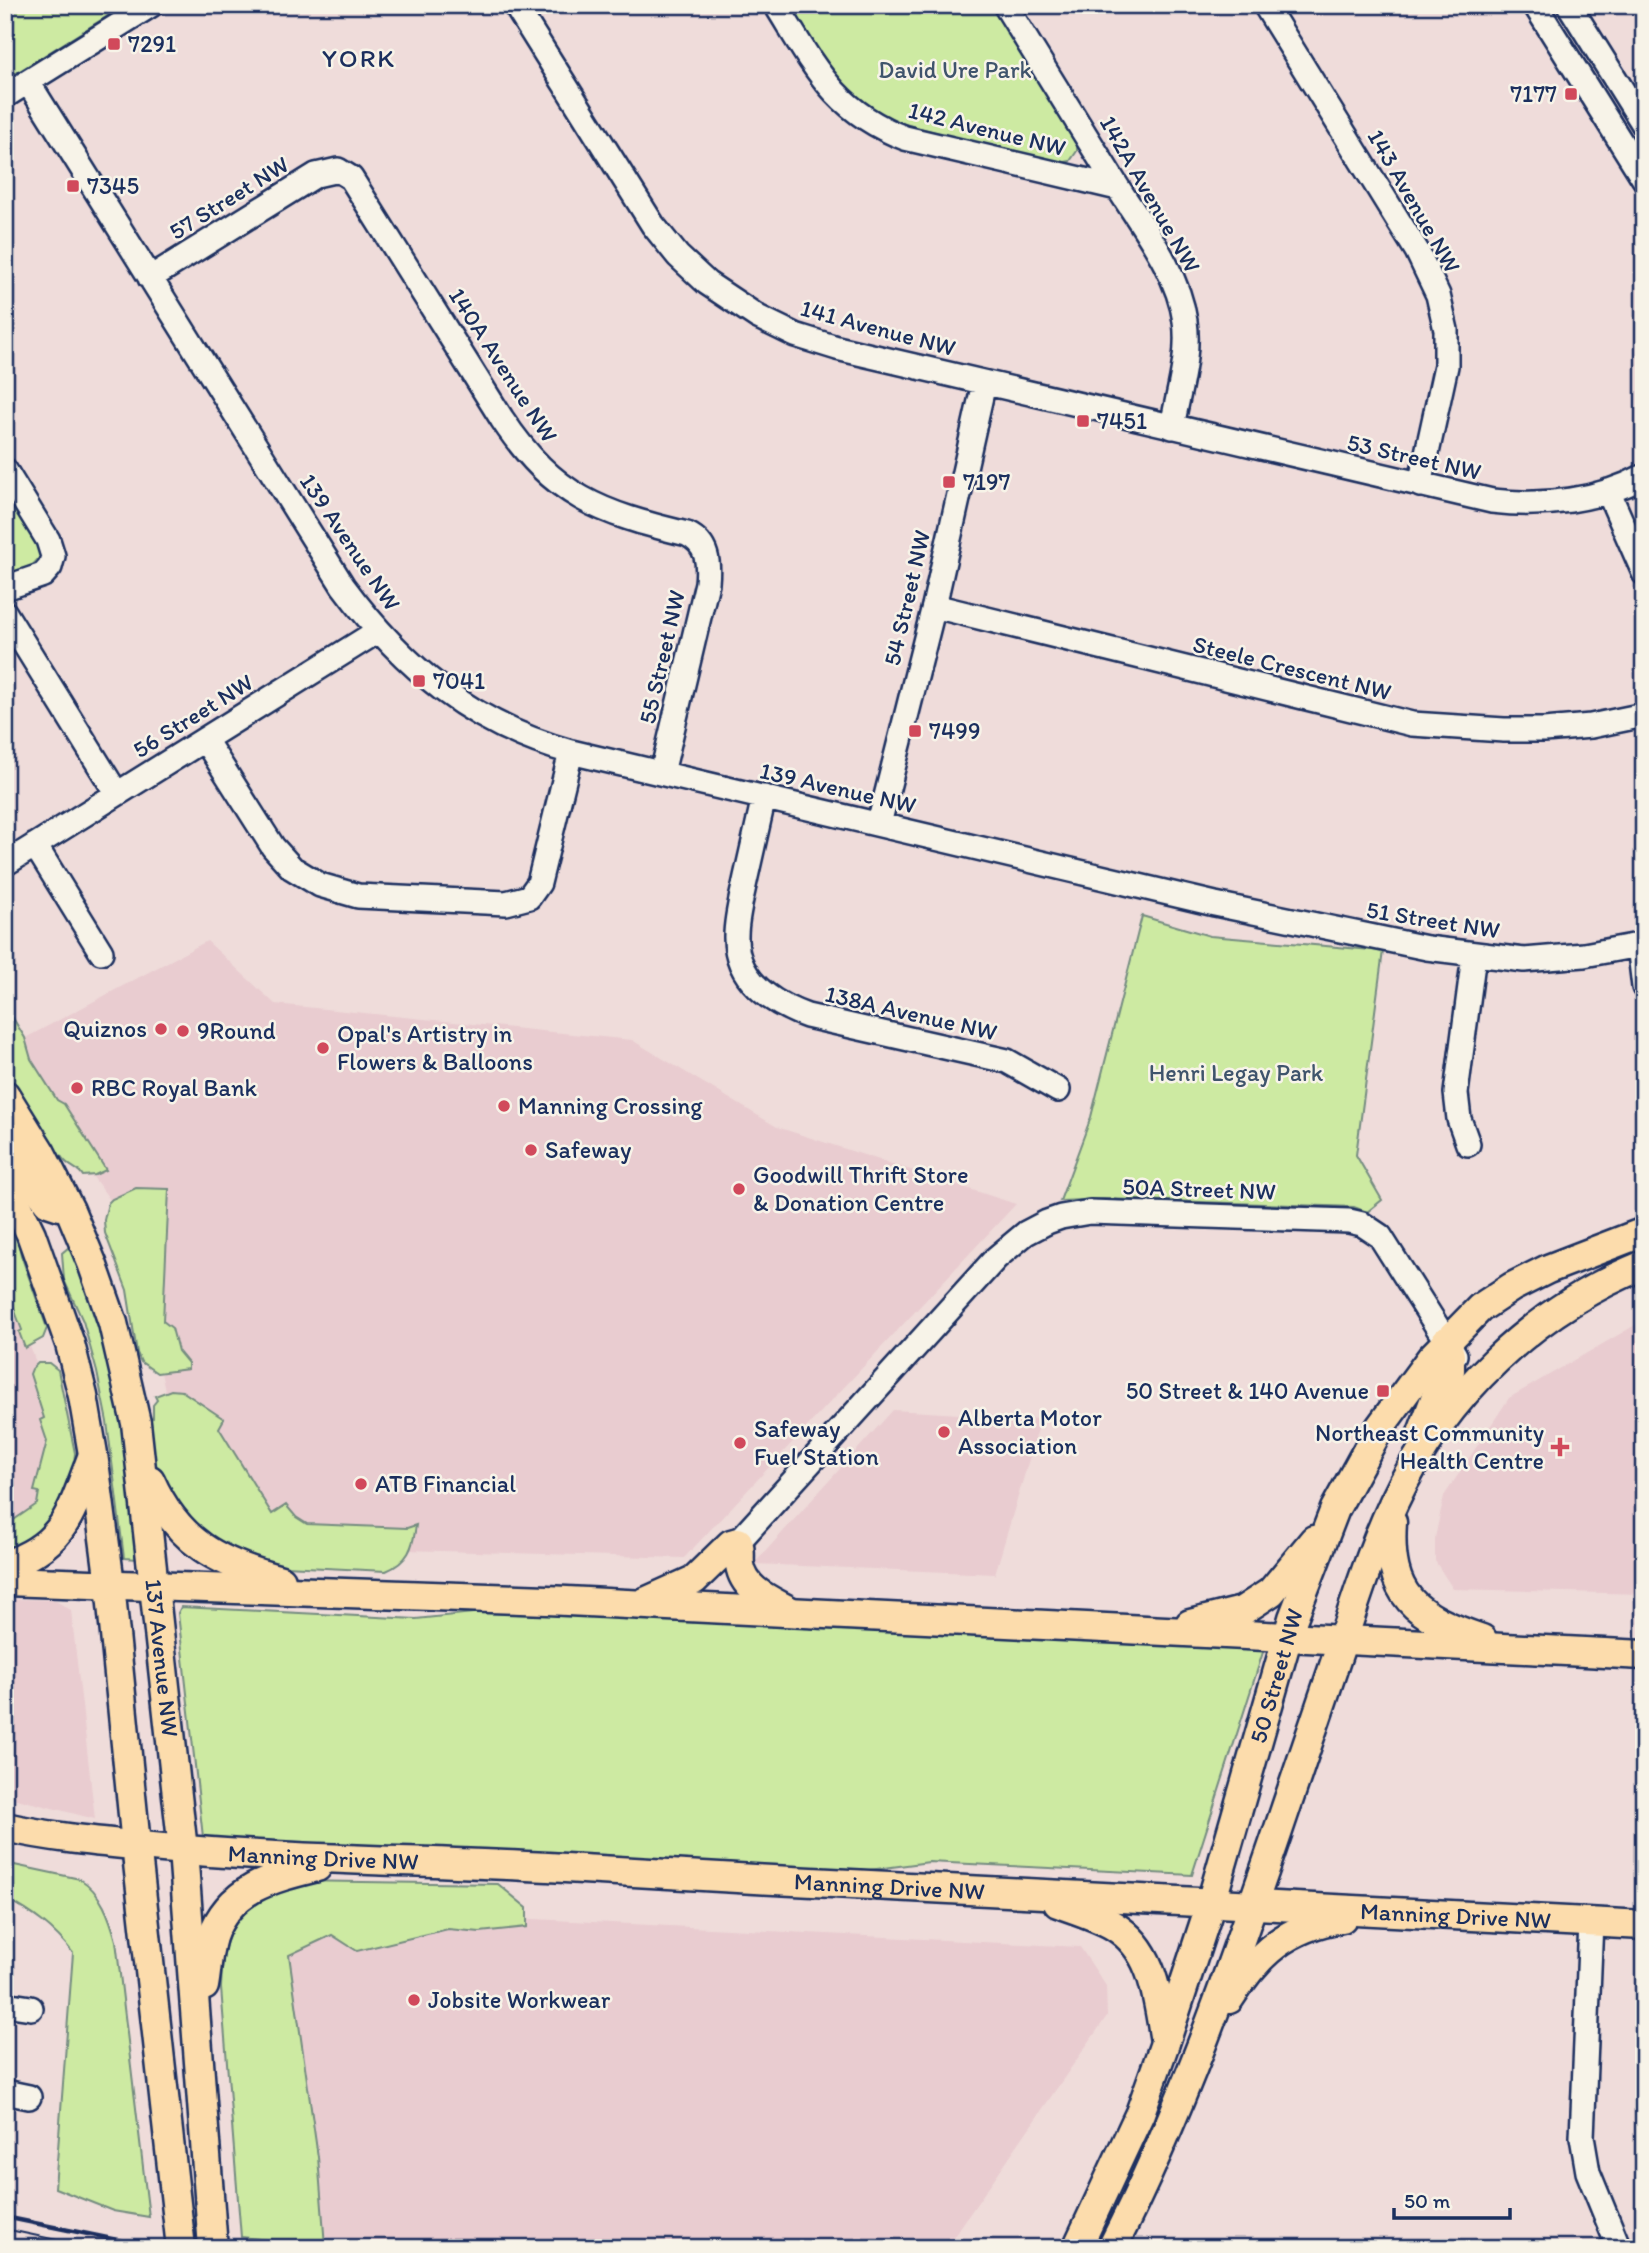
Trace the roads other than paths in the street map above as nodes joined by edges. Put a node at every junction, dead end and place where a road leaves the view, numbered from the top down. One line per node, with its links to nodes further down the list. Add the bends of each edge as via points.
1 (151, 5): 8 (street)
2 (515, 5): 15 (street, 141 Avenue NW, via 653,225 707,283 795,335)
3 (776, 5): 13 (street, 142 Avenue NW, via 829,88 884,130)
4 (1005, 5): 13 (street, 142A Avenue NW)
5 (1265, 5): 19 (street, 143 Avenue NW, via 1417,251 1438,295 1446,330 1446,366)
6 (1569, 5): 7 (street); 10 (street)
7 (1540, 13): 12 (street)
8 (28, 82): 9 (street); 14 (street, 139 Avenue NW)
9 (5, 96)
10 (1644, 125)
11 (338, 170): 14 (street, 57 Street NW, via 316,175); 21 (street, 140A Avenue NW, via 356,183 528,454 559,484 590,504 687,534)
12 (1644, 179)
13 (1118, 188): 16 (street, 142A Avenue NW, via 1164,265 1184,319 1183,368)
14 (150, 278): 26 (street, 139 Avenue NW, via 336,575)
15 (984, 383): 16 (street, 141 Avenue NW); 24 (street, 54 Street NW)
16 (1172, 427): 19 (street, 53 Street NW)
17 (5, 470): 23 (street, via 52,551 50,567 43,575)
18 (1644, 476): 20 (street, 53 Street NW)
19 (1420, 485): 20 (street, 53 Street NW, via 1508,503 1559,502)
20 (1608, 491): 22 (street)
21 (706, 552): 30 (street, 55 Street NW, via 707,583)
22 (1644, 573)
23 (5, 588)
24 (934, 606): 27 (street, Steele Crescent NW, via 1412,724 1544,730); 33 (street, 54 Street NW)
25 (5, 613): 31 (street)
26 (378, 631): 28 (street, 56 Street NW); 29 (street, 139 Avenue NW, via 426,678 464,705 535,741)
27 (1644, 715)
28 (205, 740): 29 (street, via 272,847 292,868 320,885 371,897 506,903 529,897 535,890); 31 (street, 56 Street NW)
29 (571, 752): 30 (street, 139 Avenue NW)
30 (662, 773): 32 (street, 139 Avenue NW)
31 (117, 794): 34 (street, 56 Street NW)
32 (764, 797): 33 (street, 139 Avenue NW); 41 (street, 138A Avenue NW, via 736,939 755,985 773,1002 807,1016 1007,1061)
33 (879, 824): 36 (street, 139 Avenue NW)
34 (36, 845): 35 (street, 56 Street NW); 38 (street)
35 (5, 864)
36 (1215, 904): 39 (street, 51 Street NW)
37 (1641, 945): 39 (street, 51 Street NW, via 1550,959); 40 (street)
38 (101, 952)
39 (1474, 955): 43 (street, via 1456,1093)
40 (1644, 987)
41 (1058, 1090)
42 (5, 1095): 46 (main road, 137 Avenue NW)
43 (1468, 1143)
44 (5, 1144): 46 (main road, via 48,1202)
45 (5, 1180): 48 (main road, 137 Avenue NW)
46 (70, 1210): 48 (main road); 54 (main road, 137 Avenue NW, via 113,1323)
47 (1644, 1232): 51 (main road, 50 Street NW, via 1512,1287 1480,1308)
48 (31, 1234): 53 (main road, 137 Avenue NW, via 71,1344)
49 (1644, 1237): 52 (main road, via 1526,1309 1479,1353 1471,1371)
50 (1644, 1265): 52 (main road, 50 Street NW, via 1591,1290 1540,1322)
51 (1446, 1342): 52 (street); 55 (main road, via 1450,1371); 56 (main road, 50 Street NW, via 1380,1427); 57 (street, 50A Street NW, via 1384,1243 1372,1229 1349,1220 1106,1212 1061,1217 1026,1233 996,1258)
52 (1473, 1384): 55 (main road, 50 Street NW, via 1429,1440)
53 (93, 1454): 58 (main road, via 60,1532 43,1547); 60 (main road, 137 Avenue NW)
54 (142, 1461): 61 (main road, 137 Avenue NW); 62 (main road, via 174,1521 218,1559)
55 (1397, 1497): 67 (main road, 50 Street NW); 68 (main road, via 1390,1549 1397,1579 1408,1597 1437,1622)
56 (1335, 1509): 65 (main road, via 1271,1592 1242,1611); 66 (main road, 50 Street NW)
57 (738, 1542): 63 (main road, via 694,1580); 64 (main road, via 740,1567 751,1589)
58 (5, 1566)
59 (5, 1581): 60 (main road)
60 (110, 1584): 61 (main road); 71 (main road, 137 Avenue NW)
61 (155, 1586): 62 (main road); 72 (main road, 137 Avenue NW)
62 (325, 1591): 63 (main road)
63 (639, 1605): 64 (main road)
64 (792, 1612): 65 (main road)
65 (1162, 1631): 66 (main road)
66 (1287, 1637): 67 (main road); 75 (main road, 50 Street NW)
67 (1342, 1641): 68 (main road); 76 (main road, 50 Street NW)
68 (1511, 1649): 69 (main road)
69 (1644, 1655)
70 (5, 1827): 71 (main road, Manning Drive NW)
71 (135, 1845): 72 (main road, Manning Drive NW); 87 (main road, 137 Avenue NW)
72 (183, 1850): 73 (main road, Manning Drive NW); 82 (main road, 137 Avenue NW)
73 (343, 1861): 74 (main road, Manning Drive NW, via 542,1867); 82 (main road, via 272,1879 235,1900 212,1938)
74 (1037, 1895): 75 (main road, Manning Drive NW); 84 (main road, via 1112,1926 1139,1948 1154,1981)
75 (1211, 1903): 76 (main road, Manning Drive NW); 84 (main road, 50 Street NW)
76 (1253, 1905): 77 (main road, Manning Drive NW); 83 (main road, 50 Street NW)
77 (1384, 1911): 78 (main road, Manning Drive NW); 83 (main road, via 1319,1922 1277,1942 1242,1979)
78 (1591, 1922): 79 (main road, Manning Drive NW); 91 (street, via 1582,2137 1588,2172)
79 (1644, 1925)
80 (5, 2004): 81 (street)
81 (31, 2008)
82 (195, 2020): 88 (main road, 137 Avenue NW)
83 (1208, 2030): 90 (main road, 50 Street NW, via 1172,2123)
84 (1165, 2043): 89 (main road, 50 Street NW, via 1140,2113)
85 (5, 2092): 86 (street)
86 (29, 2098)
87 (181, 2248)
88 (213, 2248)
89 (1077, 2248)
90 (1112, 2248)
91 (1619, 2248)

